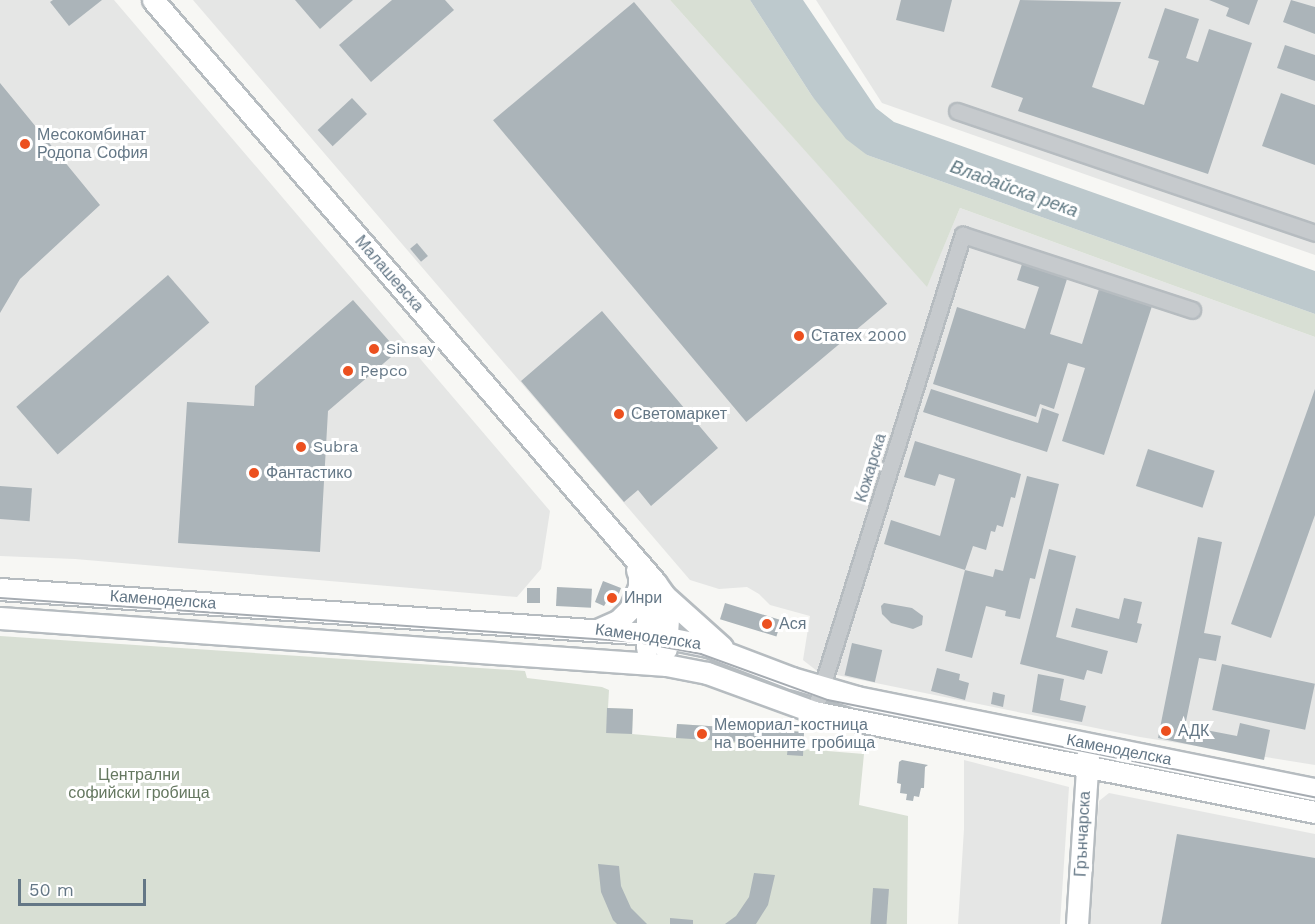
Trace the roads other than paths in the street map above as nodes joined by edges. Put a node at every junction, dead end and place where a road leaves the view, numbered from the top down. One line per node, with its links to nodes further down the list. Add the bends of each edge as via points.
1 (153, 0): 5 (street, Малашевска)
2 (957, 111): 3 (street)
3 (1315, 233)
4 (1192, 310): 14 (street, Кожарска, via 963,236)
5 (625, 548): 6 (street, Малашевска); 8 (street, Малашевска)
6 (639, 574): 10 (street, via 639,588 630,609 619,620); 11 (street, Малашевска)
7 (0, 589): 10 (street, Каменоделска)
8 (664, 595): 11 (street, Малашевска, via 668,619); 12 (street)
9 (0, 618): 13 (street, Каменоделска)
10 (597, 630): 11 (street, Каменоделска)
11 (657, 636): 12 (street, Каменоделска); 13 (street, Малашевска)
12 (729, 653): 14 (street, Каменоделска)
13 (656, 664): 15 (street, Каменоделска, via 707,674)
14 (822, 688): 15 (street, Кожарска); 16 (street, Каменоделска)
15 (814, 712): 17 (street, Каменоделска)
16 (1089, 744): 17 (street, Грънчарска); 18 (street, Каменоделска)
17 (1087, 766): 19 (street, Каменоделска); 20 (street, Грънчарска)
18 (1315, 789)
19 (1315, 812)
20 (1077, 924)

